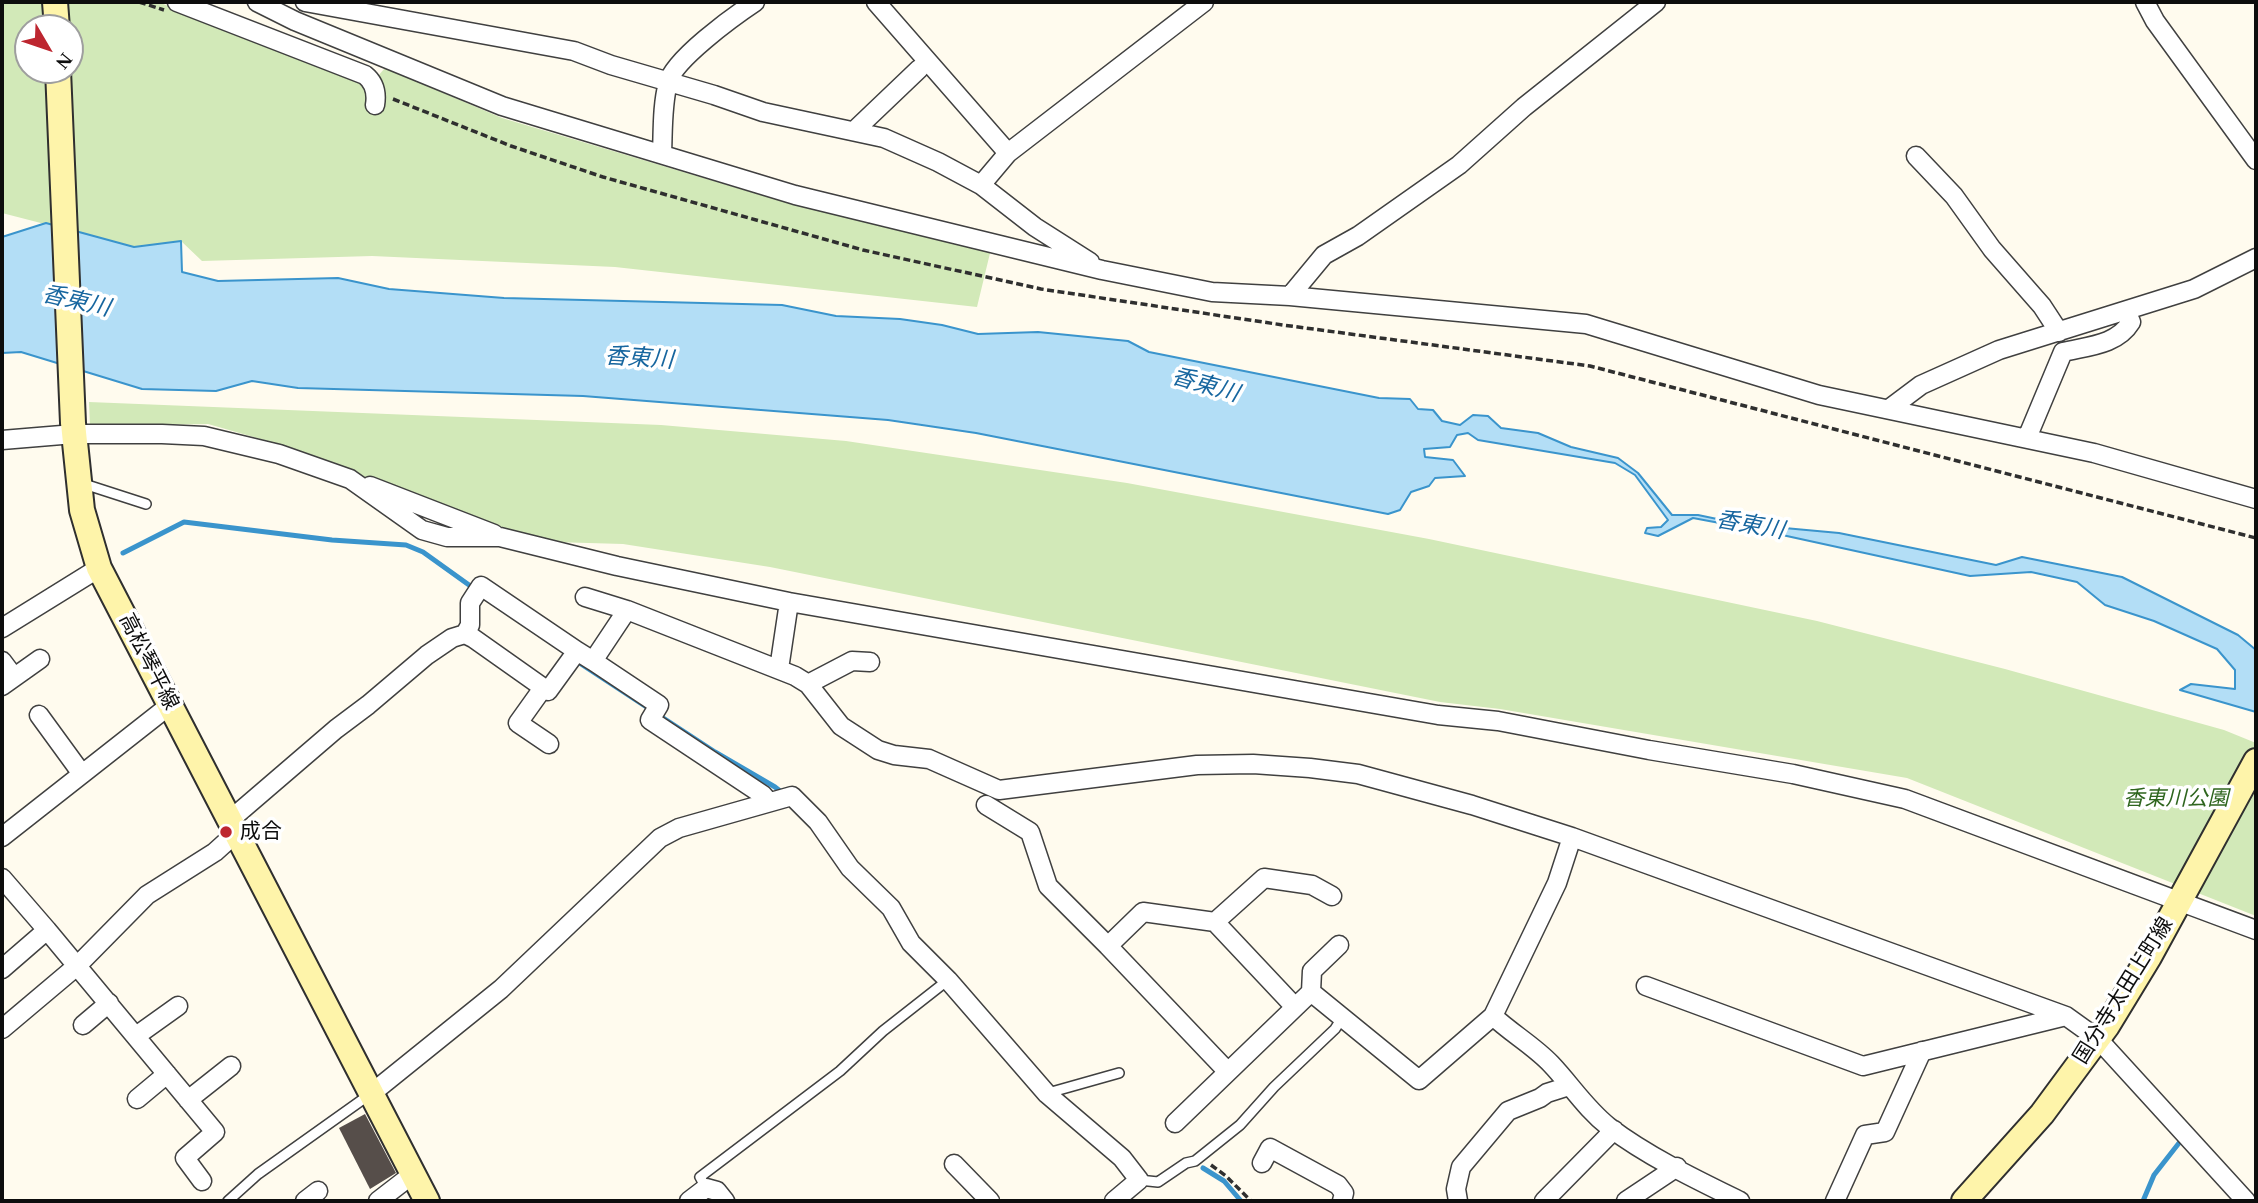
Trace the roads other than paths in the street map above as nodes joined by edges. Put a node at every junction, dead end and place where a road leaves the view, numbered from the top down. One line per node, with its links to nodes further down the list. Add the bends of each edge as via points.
1 (177, 2): 12 (street, via 365,75 377,93)
2 (257, 2): 15 (street, via 502,106)
3 (304, 2): 10 (street, via 574,51)
4 (755, 2): 10 (street, via 688,56)
5 (876, 2): 14 (street)
6 (1204, 2): 14 (street)
7 (1656, 2): 21 (street, via 1459,165 1324,255)
8 (2145, 2): 17 (street)
9 (919, 69): 13 (street)
10 (668, 82): 13 (street, via 763,112); 15 (street)
11 (59, 84): 25 (main road, 高松琴平線)
12 (375, 105)
13 (854, 131): 18 (street, via 895,143)
14 (1007, 153): 18 (street)
15 (662, 154): 20 (street, via 795,195)
16 (1916, 156): 23 (street, via 1954,196)
17 (2256, 160)
18 (981, 185): 20 (street)
19 (2256, 258): 22 (street, via 2194,289)
20 (1102, 270): 21 (street, via 1212,292)
21 (1290, 296): 24 (street, via 1586,324 1819,395)
22 (2126, 311): 23 (street); 26 (street, via 2131,322 2114,340 2063,352)
23 (2059, 332): 24 (street, via 1999,351 1921,385)
24 (1889, 409): 26 (street)
25 (74, 428): 27 (street); 28 (main road, 高松琴平線); 33 (street, via 204,436 279,454 350,479 422,530 447,537 500,537)
26 (2027, 438): 29 (street)
27 (2, 440)
28 (79, 483): 30 (lane); 31 (main road, 高松琴平線)
29 (2256, 499)
30 (146, 504)
31 (99, 568): 35 (street); 46 (main road, 高松琴平線)
32 (585, 597): 34 (street)
33 (789, 602): 42 (street); 58 (street, via 1793,774 1905,799)
34 (627, 610): 40 (street); 42 (street)
35 (2, 628)
36 (465, 634): 37 (street, via 470,625 470,603 481,586); 45 (street); 53 (street, via 427,655 336,729)
37 (574, 655): 40 (street); 45 (street, via 548,691)
38 (40, 659): 43 (street)
39 (2, 661): 43 (street)
40 (593, 661): 51 (street, via 659,705 650,720 763,795)
41 (870, 662): 44 (street, via 852,661)
42 (779, 669): 44 (street)
43 (8, 682)
44 (808, 684): 55 (street, via 841,726 878,750 929,759 999,790 1197,765 1310,768 1397,783)
45 (543, 688): 48 (street, via 518,723)
46 (170, 705): 50 (street); 53 (main road, 高松琴平線)
47 (39, 715): 50 (street)
48 (549, 744)
49 (2256, 761): 58 (main road, 国分寺太田上町線)
50 (82, 774): 54 (street)
51 (780, 798): 66 (street, via 792,796 818,822 850,868 891,908 911,943); 85 (street, via 660,838 501,989)
52 (986, 805): 63 (street, via 1030,832 1048,886)
53 (233, 827): 64 (street, via 215,852 147,895); 85 (main road, 高松琴平線)
54 (2, 837)
55 (1572, 837): 72 (street, via 1557,883); 73 (street)
56 (2, 878): 60 (street)
57 (1332, 896): 59 (street, via 1312,885 1264,878)
58 (2182, 896): 61 (street); 78 (main road, 国分寺太田上町線)
59 (1215, 922): 63 (street, via 1143,912); 71 (street)
60 (47, 930): 64 (street); 65 (street)
61 (2256, 930)
62 (1339, 945): 68 (street, via 1312,971)
63 (1108, 946): 81 (street)
64 (78, 965): 69 (street); 76 (street)
65 (2, 969)
66 (944, 983): 86 (street); 96 (lane, via 841,1071 700,1177)
67 (1646, 986): 79 (street, via 1863,1066)
68 (1311, 992): 71 (street); 74 (street)
69 (109, 1003): 75 (street); 77 (street)
70 (178, 1006): 77 (street)
71 (1295, 1007): 81 (street)
72 (1493, 1016): 74 (street, via 1419,1080); 84 (street, via 1550,1063)
73 (2066, 1016): 78 (street); 79 (street)
74 (1342, 1018): 97 (lane, via 1240,1125 1195,1161)
75 (83, 1025)
76 (2, 1029)
77 (136, 1036): 83 (street)
78 (2098, 1039): 111 (main road, 国分寺太田上町線, via 2042,1114); 112 (street)
79 (1922, 1051): 110 (street, via 1885,1132 1865,1135)
80 (232, 1066): 88 (street)
81 (1228, 1072): 89 (street)
82 (1119, 1073): 86 (lane)
83 (167, 1074): 87 (street); 88 (street)
84 (1569, 1086): 90 (street); 106 (street, via 1508,1111 1461,1167)
85 (372, 1093): 94 (main road, 高松琴平線); 98 (lane, via 258,1174)
86 (1047, 1094): 97 (street, via 1122,1158)
87 (137, 1099)
88 (188, 1100): 95 (street, via 215,1132 185,1158)
89 (1175, 1123)
90 (1614, 1130): 93 (street); 107 (street)
91 (1262, 1163): 105 (street, via 1270,1148 1338,1185 1344,1193)
92 (954, 1164): 103 (street)
93 (1677, 1167): 108 (street); 109 (street)
94 (413, 1174): 99 (street); 100 (main road, 高松琴平線)
95 (202, 1181)
96 (706, 1188): 101 (street); 102 (street, via 717,1191)
97 (1136, 1190): 104 (street)
98 (228, 1201)
99 (378, 1201)
100 (427, 1201)
101 (689, 1201)
102 (725, 1201)
103 (990, 1201)
104 (1114, 1201)
105 (1342, 1201)
106 (1458, 1201)
107 (1544, 1201)
108 (1626, 1201)
109 (1740, 1201)
110 (1835, 1201)
111 (1964, 1201)
112 (2246, 1201)

